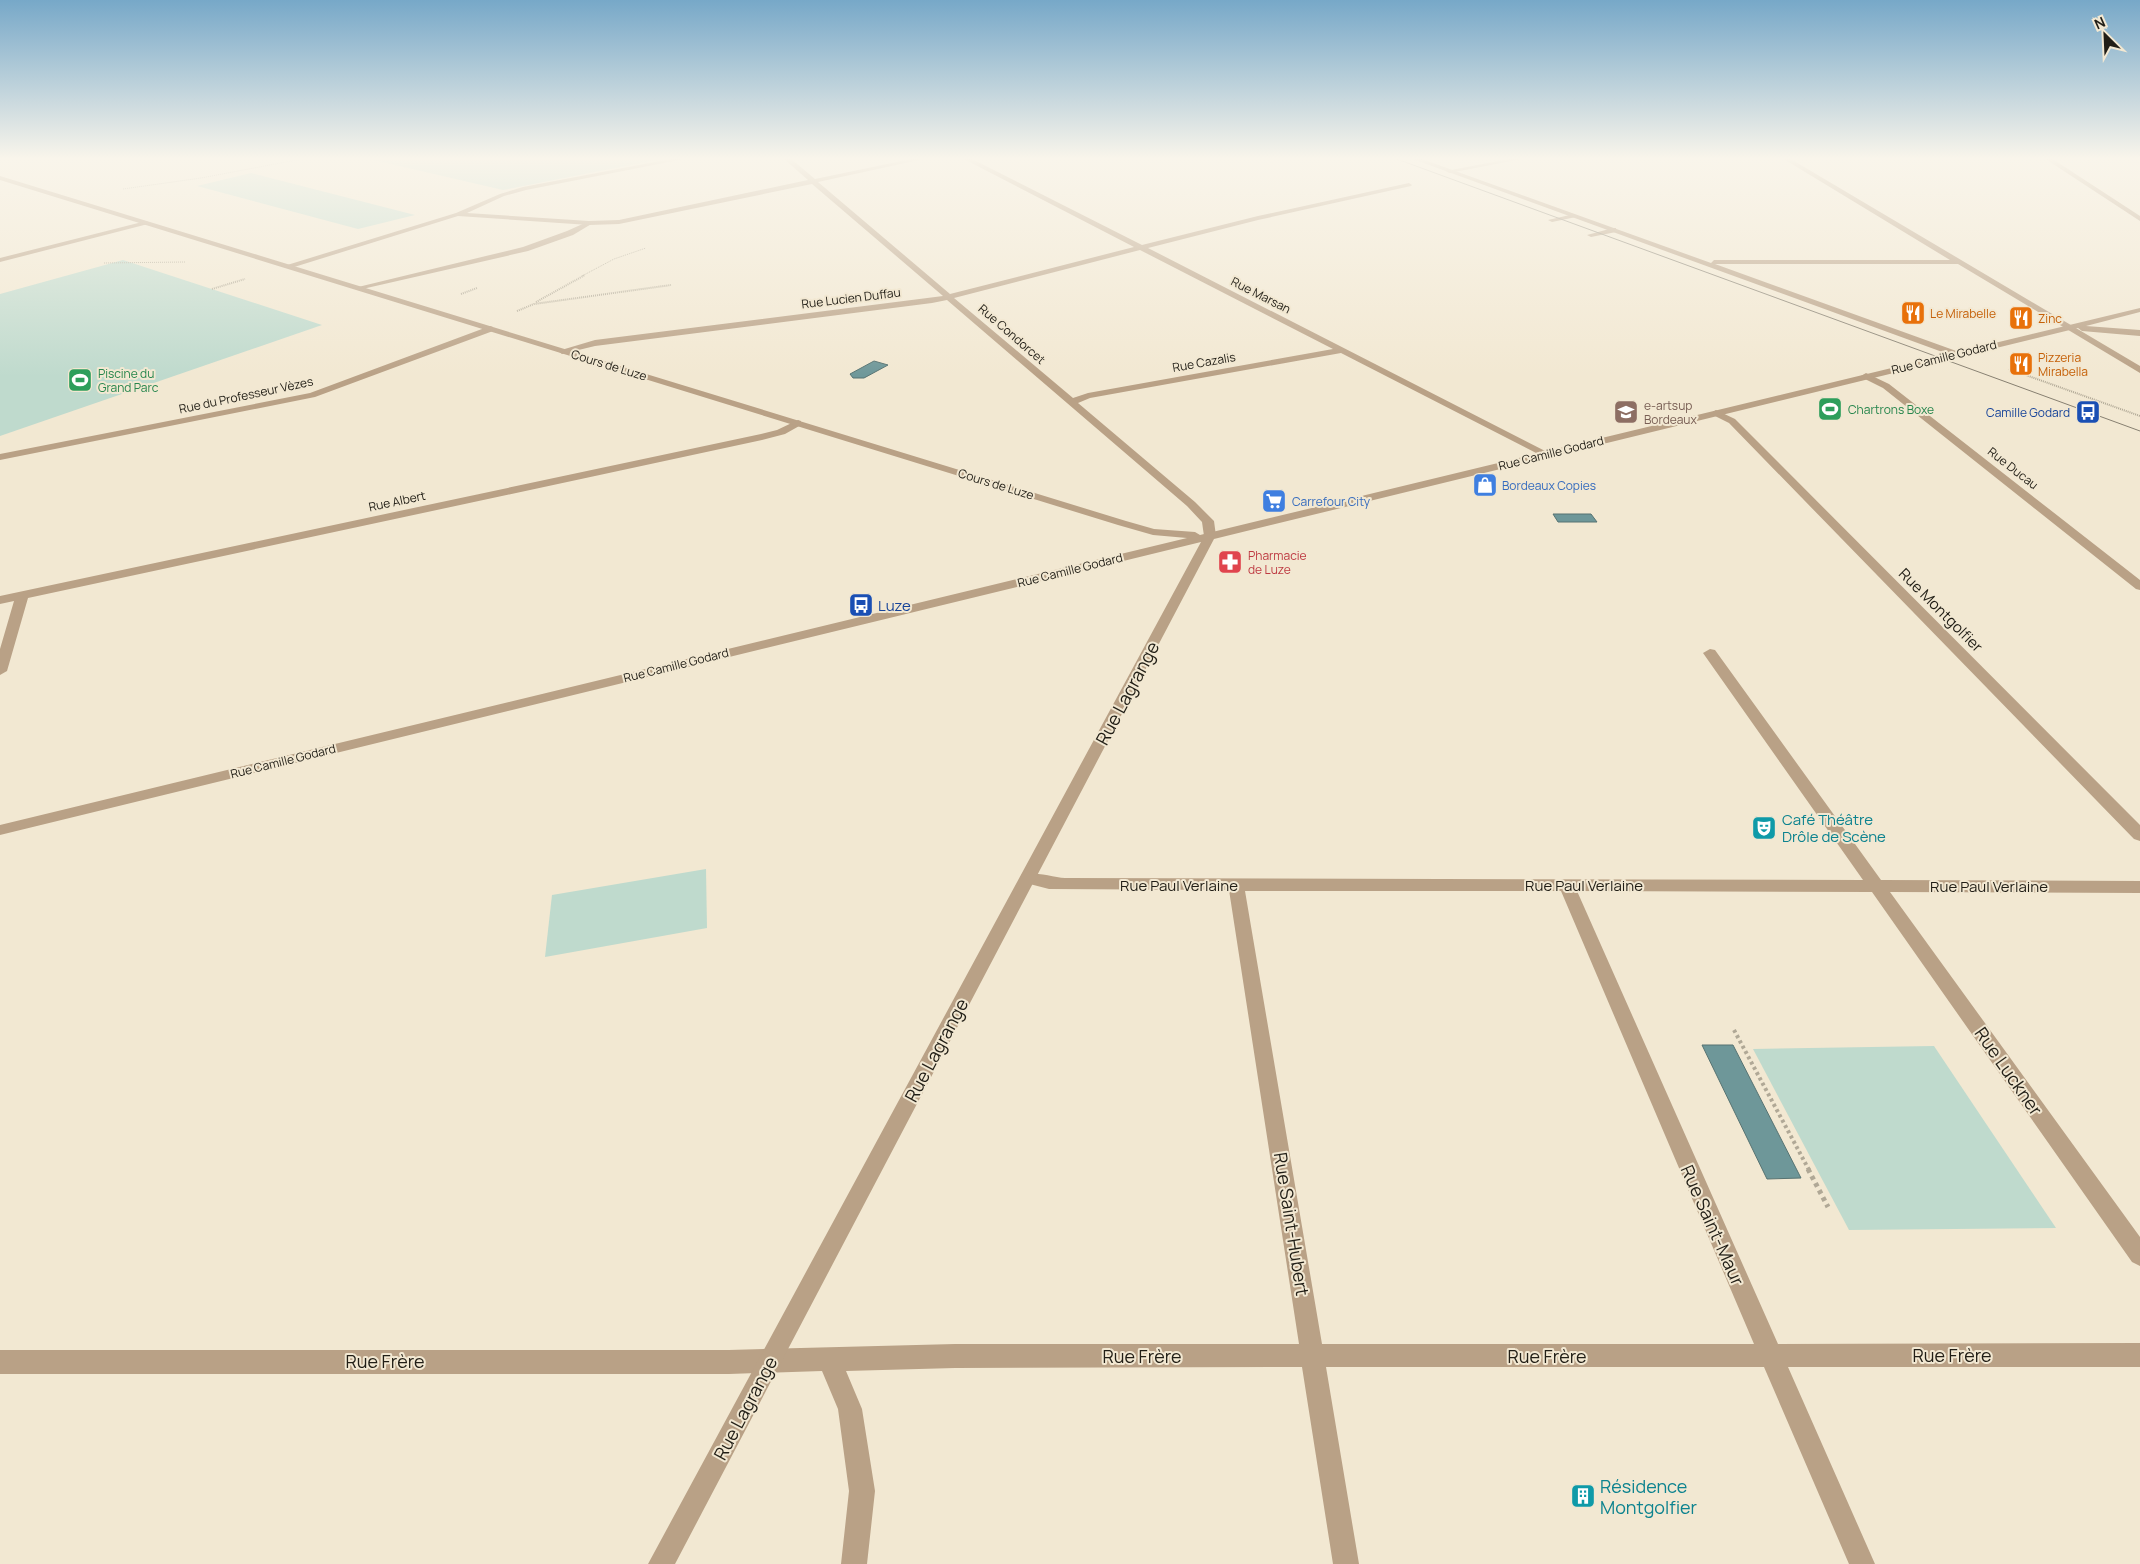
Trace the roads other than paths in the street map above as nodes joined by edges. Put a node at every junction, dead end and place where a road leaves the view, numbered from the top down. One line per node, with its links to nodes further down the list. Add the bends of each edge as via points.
1 (114, 231): 13 (street)
2 (172, 231): 16 (street, Cours de Luze)
3 (402, 231): 16 (street)
4 (574, 231): 17 (street, via 525,248)
5 (871, 231): 18 (street, Rue Condorcet)
6 (1107, 231): 12 (street, Rue Marsan)
7 (1207, 231): 12 (street, Rue Lucien Duffau)
8 (1609, 231): 11 (street)
9 (1616, 231): 14 (street)
10 (1908, 231): 15 (street)
11 (1591, 235)
12 (1140, 248): 18 (street, Rue Lucien Duffau); 24 (street, Rue Marsan)
13 (0, 260)
14 (1703, 262): 15 (street); 25 (street)
15 (1960, 262): 20 (street)
16 (288, 266): 17 (street, Cours de Luze)
17 (358, 288): 21 (street, Cours de Luze)
18 (948, 297): 23 (street, Rue Lucien Duffau); 28 (street, Rue Condorcet)
19 (2140, 310): 20 (street, Rue Camille Godard)
20 (2068, 327): 22 (street); 25 (street, Rue Camille Godard); 26 (street)
21 (490, 328): 23 (street, Cours de Luze); 32 (street, Rue du Professeur Vèzes, via 312,395)
22 (2140, 333)
23 (562, 350): 30 (street, Cours de Luze)
24 (1343, 350): 28 (street, Rue Cazalis, via 1088,396); 31 (street, Rue Marsan)
25 (1956, 354): 27 (street, Rue Camille Godard)
26 (2140, 370)
27 (1866, 376): 29 (street, Rue Camille Godard); 34 (street, Rue Ducau, via 1886,386)
28 (1072, 402): 33 (street, Rue Condorcet, via 1192,504 1208,521)
29 (1716, 412): 31 (street, Rue Camille Godard); 40 (street, Rue Montgolfier, via 1732,421)
30 (798, 423): 33 (street, Cours de Luze, via 1153,532); 35 (street, Rue Albert, via 762,437)
31 (1546, 454): 33 (street, Rue Camille Godard)
32 (0, 457)
33 (1210, 536): 39 (street, Rue Camille Godard); 41 (street, Rue Lagrange)
34 (2140, 586)
35 (22, 596): 36 (street, Rue Albert); 38 (street)
36 (0, 600)
37 (1710, 654): 44 (street, Rue Luckner)
38 (0, 671)
39 (0, 830)
40 (2140, 835)
41 (1028, 878): 42 (street, Rue Paul Verlaine, via 1065,884); 51 (street, Rue Lagrange)
42 (1236, 885): 43 (street, Rue Paul Verlaine); 48 (street, Rue Saint-Hubert)
43 (1566, 885): 44 (street, Rue Paul Verlaine); 49 (street, Rue Saint-Maur)
44 (1878, 886): 45 (street, Rue Paul Verlaine); 46 (street, Rue Luckner)
45 (2140, 886)
46 (2140, 1255)
47 (2140, 1355): 49 (street, Rue Frère)
48 (1313, 1356): 49 (street, Rue Frère); 50 (street, Rue Frère); 55 (street, Rue Saint-Hubert)
49 (1770, 1356): 56 (street, Rue Saint-Maur)
50 (829, 1358): 51 (street, Rue Frère); 54 (street, via 850,1409 862,1491)
51 (770, 1361): 52 (street, Rue Frère); 53 (street, Rue Lagrange)
52 (0, 1362)
53 (661, 1564)
54 (854, 1564)
55 (1346, 1564)
56 (1862, 1564)

